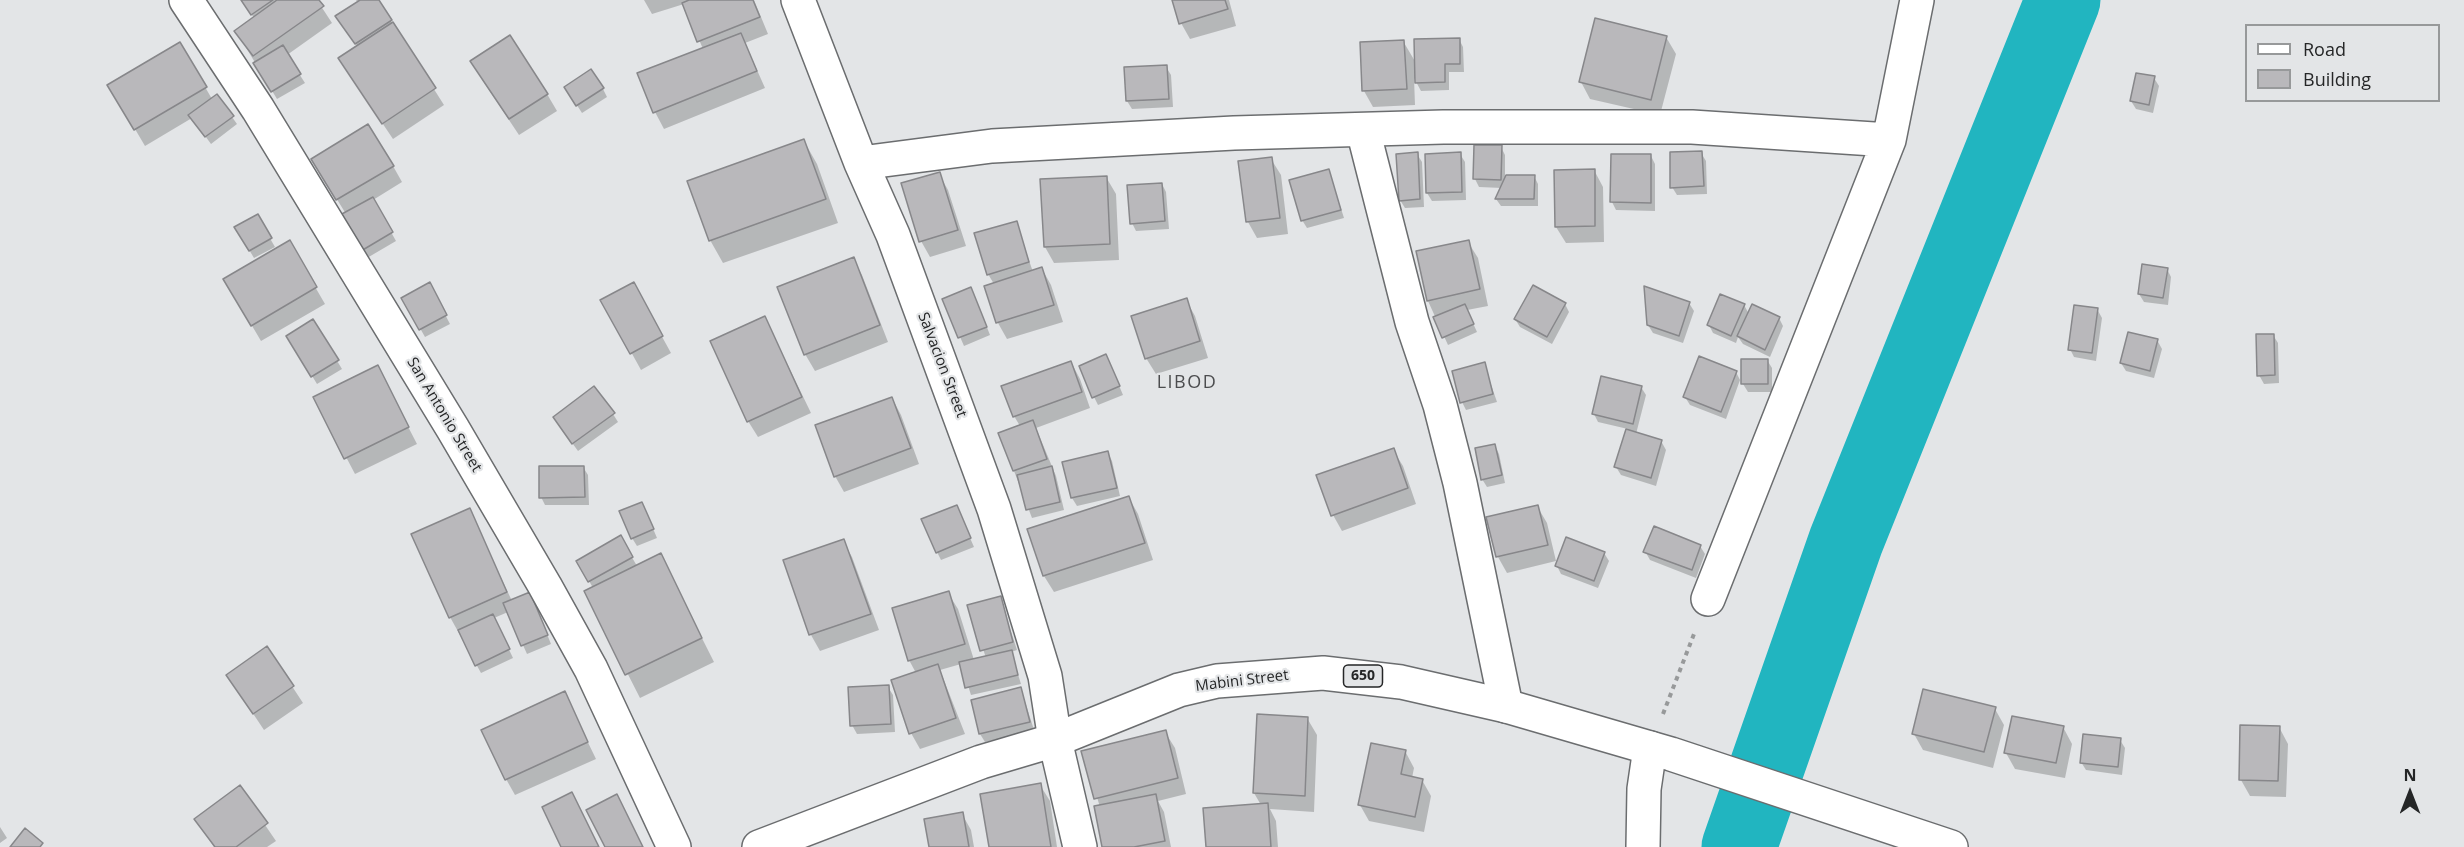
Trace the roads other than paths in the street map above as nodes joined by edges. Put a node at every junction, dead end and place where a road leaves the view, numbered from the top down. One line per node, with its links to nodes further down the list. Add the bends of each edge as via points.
1 (186, 0): 11 (street, San Antonio Street, via 264,119 539,576 591,669)
2 (798, 0): 6 (street, Salvacion Street)
3 (1917, 0): 5 (street)
4 (1363, 130): 5 (street, via 1575,125 1692,127); 6 (street, via 992,146); 8 (street, via 1412,322 1440,405 1460,483)
5 (1889, 140): 7 (street)
6 (861, 163): 9 (street, Salvacion Street, via 893,235 994,509 1045,676)
7 (1708, 599)
8 (1506, 706): 9 (street, Mabini Street / 650, via 1357,675 1283,675 1217,681 1179,690); 10 (street, Mabini Street / 650)
9 (1055, 740): 12 (street, Mabini Street / 650, via 981,762); 13 (street, Salvacion Street)
10 (1661, 751): 14 (street, via 1644,789); 15 (street, 650)
11 (674, 847)
12 (759, 847)
13 (1080, 847)
14 (1643, 847)
15 (1951, 847)

